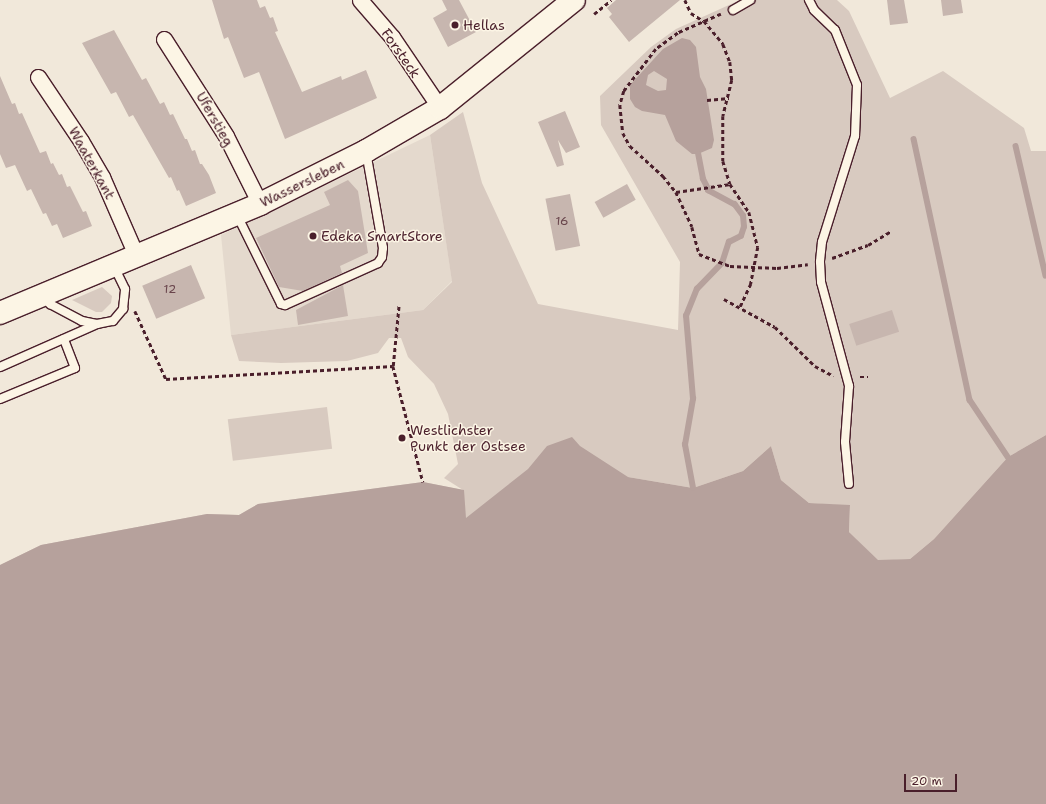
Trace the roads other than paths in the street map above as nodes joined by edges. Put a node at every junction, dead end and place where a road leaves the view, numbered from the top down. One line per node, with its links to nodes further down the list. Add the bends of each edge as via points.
1 (360, 0): 8 (street, Forsteck, via 392,37)
2 (574, 0): 8 (street, Wassersleben)
3 (750, 0): 5 (lane)
4 (809, 0): 20 (lane, via 814,10 835,30 858,85 855,136 822,242 820,262 821,282 849,386 845,442)
5 (733, 10)
6 (164, 39): 10 (street, Uferstieg, via 226,136)
7 (38, 77): 12 (street, Waaterkant, via 82,141 102,177)
8 (440, 108): 9 (street, Wassersleben)
9 (366, 151): 10 (street, Wassersleben); 11 (lane, via 383,248 378,263 285,305 281,304)
10 (260, 204): 11 (street, Wassersleben)
11 (236, 214): 12 (street, Wassersleben)
12 (136, 255): 13 (street, Wassersleben)
13 (114, 265): 14 (street, Wassersleben); 16 (lane, via 125,289 123,309 113,321)
14 (43, 295): 15 (street, Wassersleben); 16 (lane, via 50,304 82,321)
15 (0, 313)
16 (97, 324): 17 (lane)
17 (64, 339): 18 (lane); 19 (lane, via 75,368)
18 (0, 367)
19 (0, 399)
20 (849, 484)

